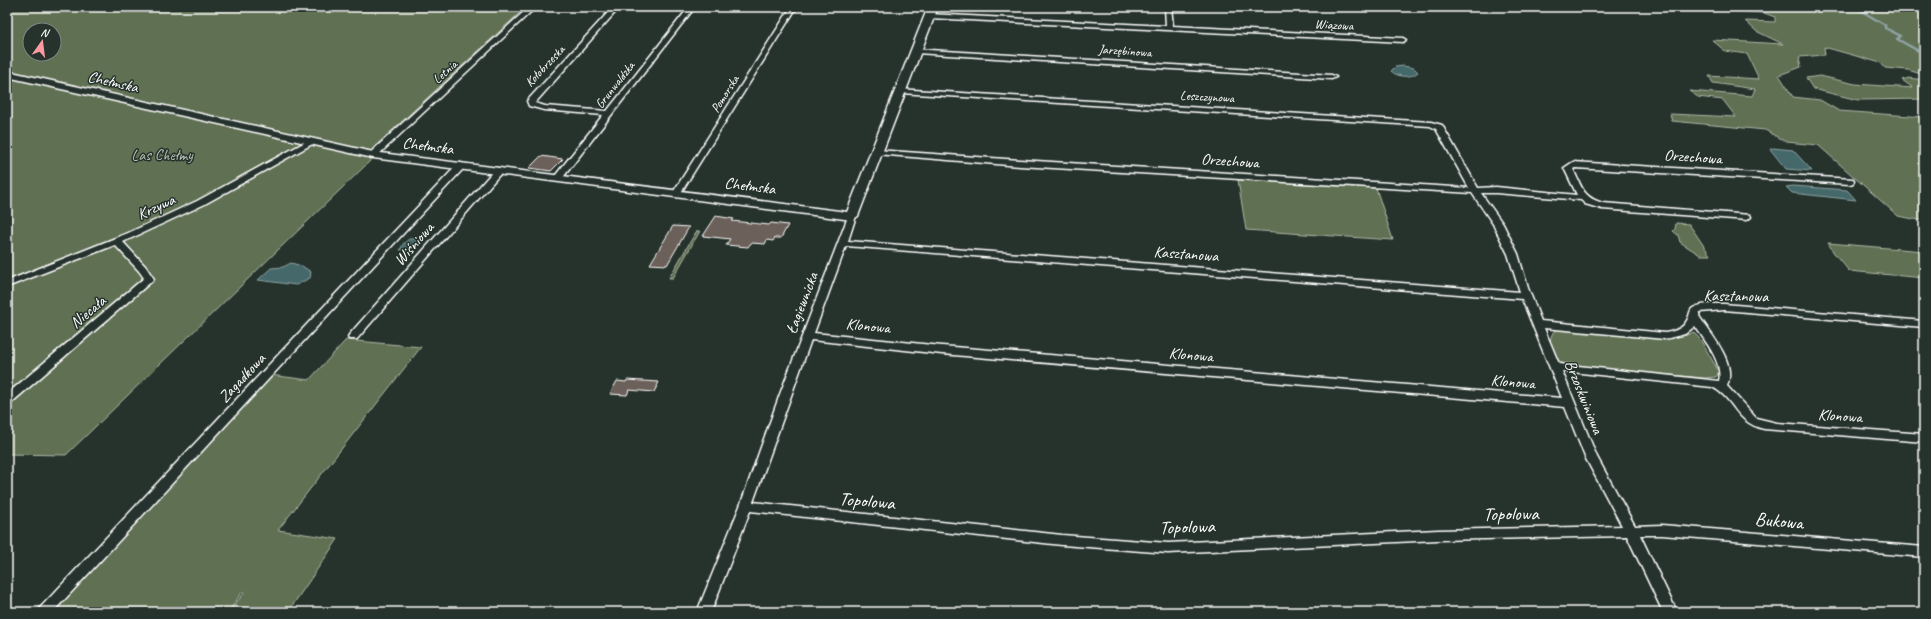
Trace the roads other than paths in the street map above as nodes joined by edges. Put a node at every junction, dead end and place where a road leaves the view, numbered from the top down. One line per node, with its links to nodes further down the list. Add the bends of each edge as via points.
1 (533, 7): 16 (street, Letnia)
2 (617, 7): 13 (street, Kołobrzeska, via 531,101 532,104 544,108)
3 (692, 7): 13 (street, Grunwaldzka)
4 (794, 7): 22 (street, Pomorska)
5 (1168, 7): 7 (street)
6 (931, 12): 7 (street, Wiązowa); 9 (street, Łagiewnicka)
7 (1170, 29): 8 (street, Wiązowa)
8 (1403, 40)
9 (916, 51): 11 (street, Jarzębinowa); 12 (street, Łagiewnicka)
10 (7, 74): 14 (street, Chełmska)
11 (1332, 77)
12 (900, 91): 15 (street, Łagiewnicka); 21 (street, Leszczynowa, via 1431,124 1442,128)
13 (608, 113): 19 (street, Grunwaldzka)
14 (312, 142): 16 (street, Chełmska); 26 (street, Krzywa, via 200,203)
15 (876, 152): 21 (street, Orzechowa); 24 (street, Łagiewnicka)
16 (373, 155): 17 (street, Chełmska)
17 (462, 166): 18 (street, Chełmska); 43 (street, Zagadkowa)
18 (498, 171): 19 (street, Chełmska); 34 (street, Wiśniowa)
19 (558, 178): 22 (street, Chełmska)
20 (1850, 181): 23 (street, Orzechowa, via 1572,165 1568,168)
21 (1475, 191): 23 (street, Orzechowa, via 1496,190); 29 (street, Brzoskwiniowa, via 1498,224 1513,254)
22 (676, 194): 24 (street, Chełmska)
23 (1583, 198): 25 (street, Orzechowa, via 1602,206)
24 (852, 216): 27 (street, Łagiewnicka)
25 (1747, 217)
26 (117, 241): 28 (street, Krzywa); 37 (street, Niecała, via 149,279)
27 (843, 243): 29 (street, Kasztanowa); 33 (street, Łagiewnicka)
28 (7, 284)
29 (1526, 296): 31 (street, Brzoskwiniowa)
30 (1694, 317): 31 (street, Kasztanowa, via 1687,330 1676,335 1664,336); 32 (street, Kasztanowa, via 1698,309 1724,307); 36 (street, via 1723,363 1726,372)
31 (1538, 324): 35 (street, Brzoskwiniowa)
32 (1924, 324)
33 (808, 336): 38 (street, Klonowa, via 942,350); 40 (street, Łagiewnicka)
34 (353, 337)
35 (1555, 367): 36 (street, Klonowa, via 1695,380); 38 (street, Brzoskwiniowa)
36 (1722, 386): 39 (street, Klonowa, via 1748,417 1761,424)
37 (8, 397)
38 (1570, 403): 41 (street, Brzoskwiniowa, via 1591,457)
39 (1924, 438)
40 (746, 506): 41 (street, Topolowa, via 1084,543 1168,548 1438,535); 44 (street, Łagiewnicka)
41 (1631, 530): 42 (street, Bukowa, via 1662,530); 45 (street, Brzoskwiniowa)
42 (1924, 552)
43 (45, 612)
44 (704, 612)
45 (1670, 612)

